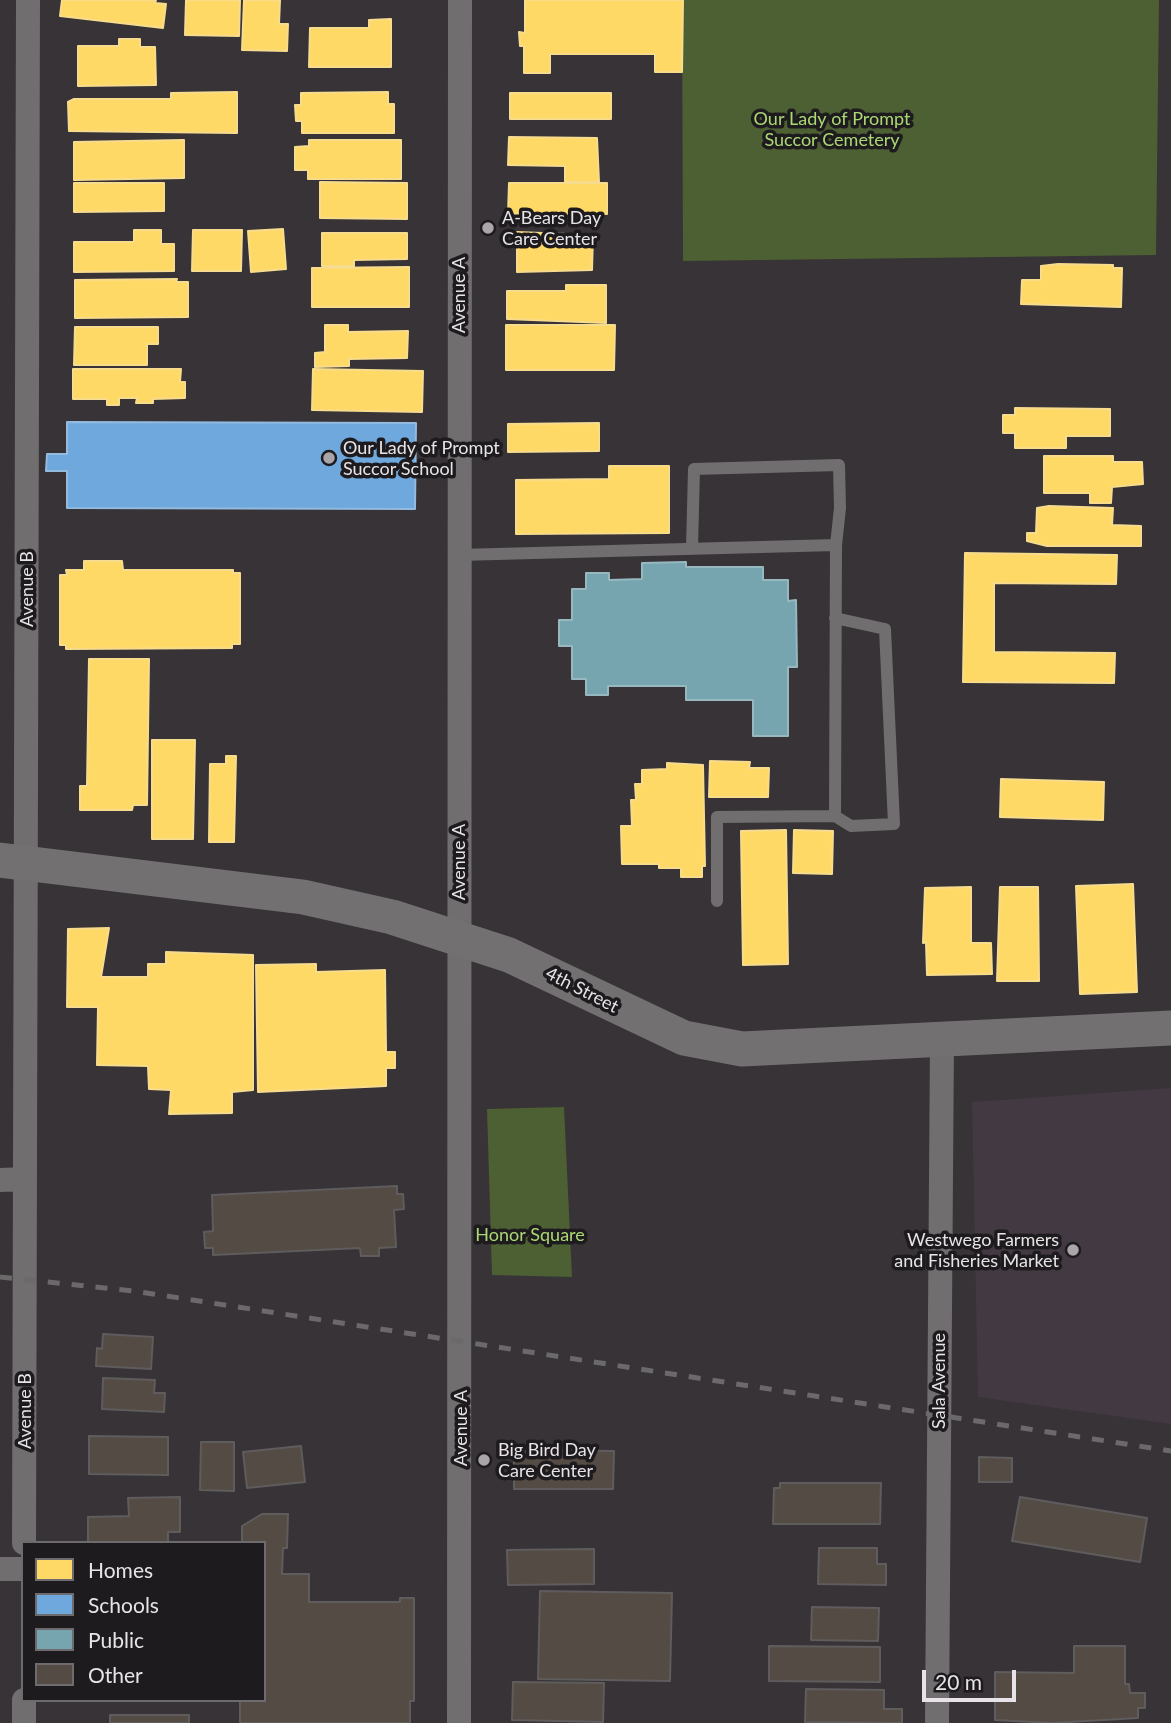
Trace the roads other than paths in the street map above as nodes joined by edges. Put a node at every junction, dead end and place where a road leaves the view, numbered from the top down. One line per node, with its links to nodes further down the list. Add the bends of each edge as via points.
1 (28, 0): 8 (street, Avenue B)
2 (460, 0): 5 (street, Avenue A)
3 (836, 545): 4 (lane); 4 (lane, via 839,465 694,469); 6 (lane)
4 (692, 549): 5 (lane)
5 (458, 555): 10 (street, Avenue A)
6 (835, 618): 7 (lane); 7 (lane, via 885,629 894,824 851,827)
7 (835, 817): 9 (lane, via 717,817)
8 (13, 861): 10 (main road, 4th Street, via 303,897); 13 (street, Avenue B)
9 (717, 901)
10 (459, 939): 12 (main road, 4th Street, via 534,966 684,1038 742,1049); 20 (street, Avenue A)
11 (1171, 1028): 12 (main road, 4th Street)
12 (942, 1039): 21 (street, Sala Avenue)
13 (25, 1179): 14 (street); 15 (street, Avenue B)
14 (0, 1180)
15 (24, 1541)
16 (0, 1569): 17 (street)
17 (21, 1569)
18 (24, 1702): 19 (street)
19 (24, 1723)
20 (459, 1723)
21 (937, 1723)

